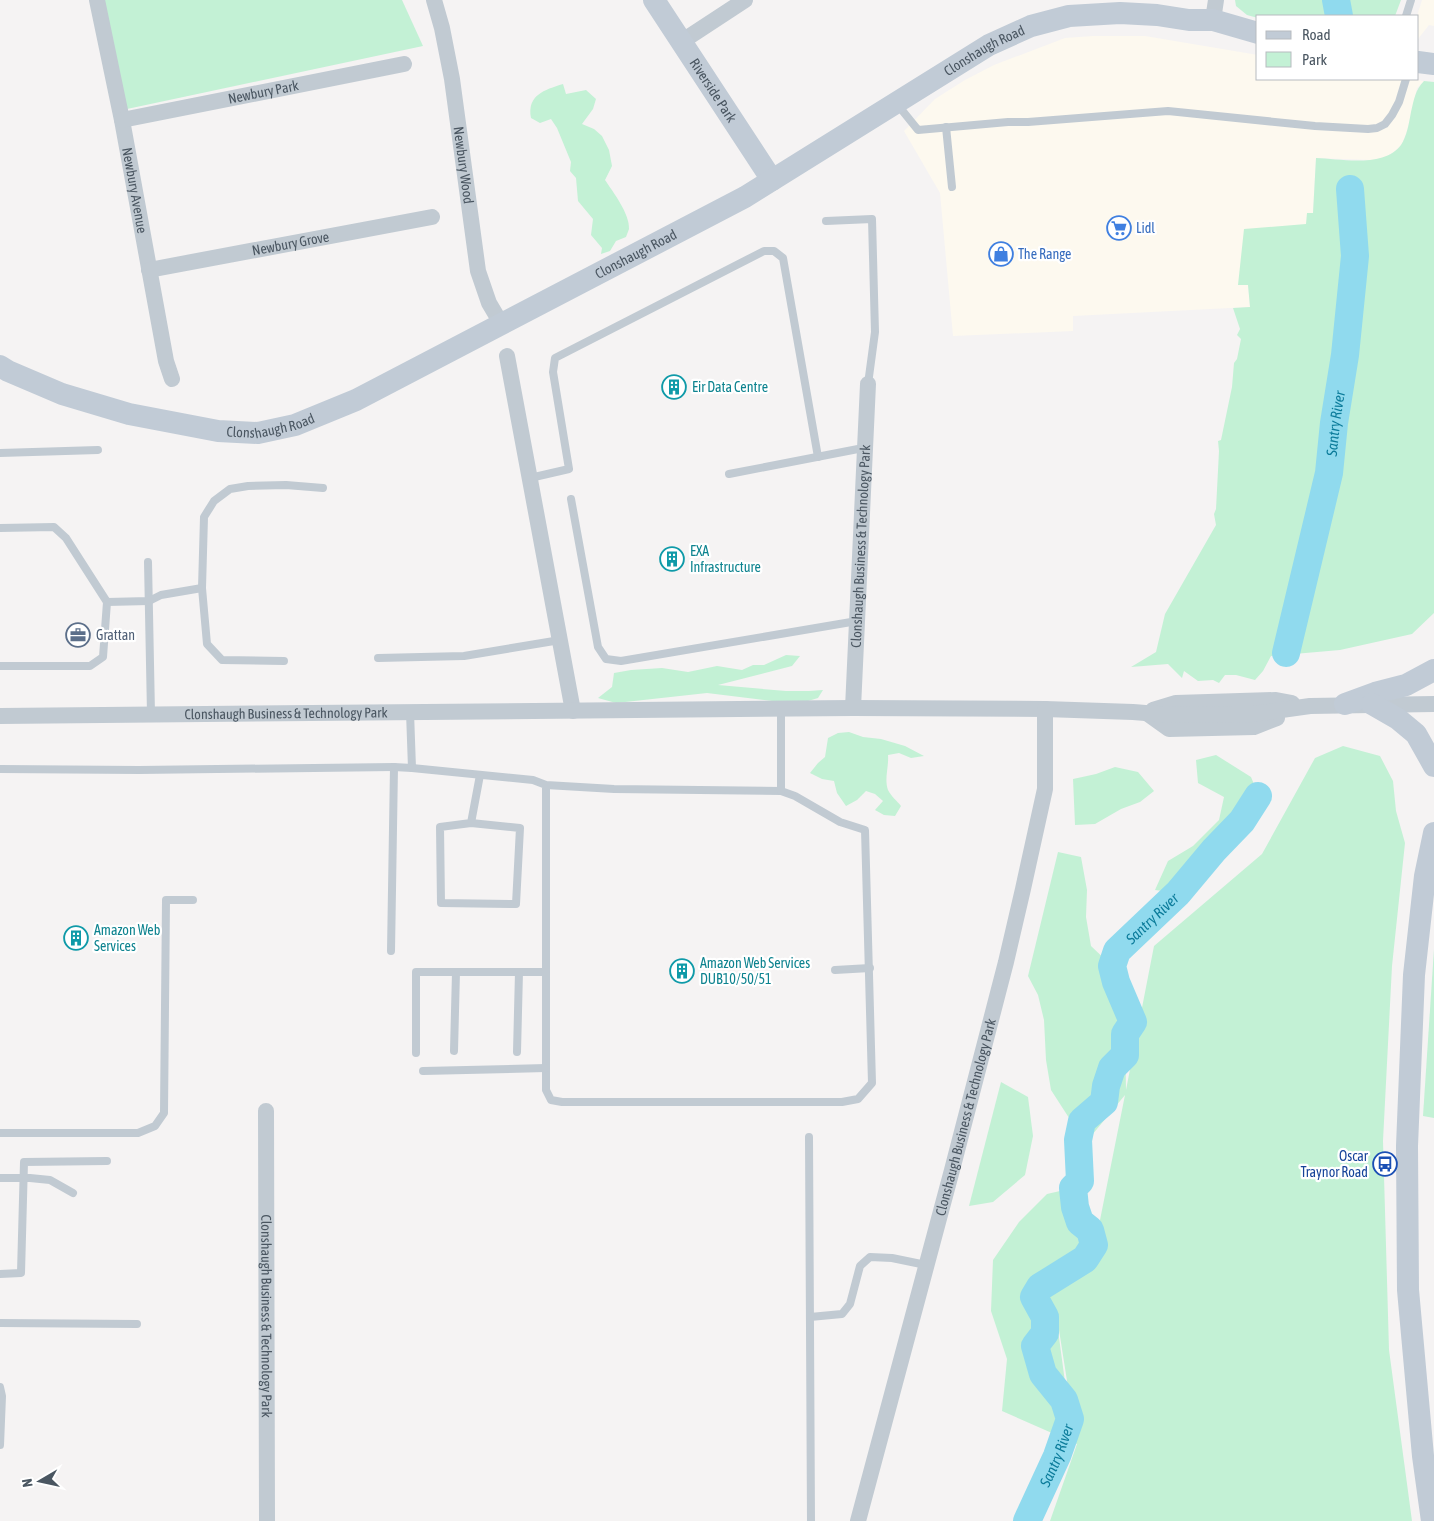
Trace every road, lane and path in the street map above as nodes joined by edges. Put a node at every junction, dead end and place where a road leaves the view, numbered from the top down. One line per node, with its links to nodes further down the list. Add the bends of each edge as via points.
1 (97, 0): 15 (street, Newbury Avenue)
2 (434, 0): 22 (street, Newbury Wood, via 452,79 478,271 489,303)
3 (654, 0): 9 (street, Riverside Park)
4 (745, 0): 9 (street)
5 (1411, 0): 7 (lane)
6 (1214, 10): 8 (street, Clonshaugh Road, via 1234,27); 14 (street, Clonshaugh Road, via 1189,20 1120,13 1069,16 1031,26 989,45)
7 (1406, 15)
8 (1256, 32)
9 (681, 42): 17 (street, Riverside Park)
10 (1419, 62): 12 (street)
11 (404, 64): 15 (street, Newbury Park)
12 (1434, 64)
13 (1406, 80): 16 (lane, via 1400,102 1386,124 1368,129 1168,111)
14 (896, 103): 16 (lane, via 918,130); 17 (street, Clonshaugh Road)
15 (122, 120): 21 (street, Newbury Avenue)
16 (946, 127): 18 (lane)
17 (772, 180): 22 (street, Clonshaugh Road)
18 (952, 187)
19 (432, 217): 21 (street, Newbury Grove)
20 (826, 221): 26 (lane, via 872,219 875,332)
21 (149, 270): 25 (street, Newbury Avenue)
22 (502, 325): 24 (street, Clonshaugh Road, via 356,400 295,425 258,433 218,431 129,414 62,394)
23 (507, 356): 32 (street)
24 (0, 366)
25 (172, 379)
26 (868, 384): 27 (street, Clonshaugh Business & Technology Park)
27 (865, 449): 30 (lane); 40 (street, Clonshaugh Business & Technology Park)
28 (98, 450): 29 (lane)
29 (0, 453)
30 (818, 457): 31 (lane); 32 (lane, via 783,258 774,251 764,251 555,358 553,372 569,469)
31 (729, 474)
32 (530, 478): 41 (street)
33 (323, 488): 37 (lane, via 286,484 248,486 230,489 214,501 204,517)
34 (571, 499): 40 (lane, via 598,647 606,659 621,661)
35 (0, 528): 39 (lane, via 54,527 66,538)
36 (148, 562): 38 (lane)
37 (202, 588): 38 (lane, via 161,595); 43 (lane, via 207,644 222,660)
38 (149, 601): 39 (lane); 56 (lane)
39 (107, 602): 44 (lane, via 103,657 90,666)
40 (857, 621): 50 (street, Clonshaugh Business & Technology Park)
41 (560, 640): 42 (lane, via 464,656); 53 (street)
42 (378, 658)
43 (284, 661)
44 (0, 666)
45 (1434, 670): 46 (street, via 1406,685)
46 (1345, 704): 47 (street, Clonshaugh Business & Technology Park); 49 (street, Clonshaugh Business & Technology Park)
47 (1372, 704): 48 (street, Clonshaugh Business & Technology Park); 58 (street, via 1416,734)
48 (1434, 704)
49 (1310, 706): 55 (street, Clonshaugh Business & Technology Park, via 1276,700 1176,703); 55 (street, Clonshaugh Business & Technology Park, via 1254,726 1170,729)
50 (853, 708): 51 (street, Clonshaugh Business & Technology Park); 52 (street, Clonshaugh Business & Technology Park)
51 (781, 709): 53 (street, Clonshaugh Business & Technology Park); 64 (lane)
52 (1045, 709): 55 (street, Clonshaugh Business & Technology Park); 86 (street, Clonshaugh Business & Technology Park, via 1045,789 1006,962)
53 (573, 711): 54 (street, Clonshaugh Business & Technology Park)
54 (410, 712): 56 (street, Clonshaugh Business & Technology Park); 60 (lane)
55 (1146, 712)
56 (151, 714): 57 (street, Clonshaugh Business & Technology Park)
57 (0, 716)
58 (1434, 766)
59 (394, 767): 60 (lane); 61 (lane); 68 (lane)
60 (412, 768): 62 (lane)
61 (0, 769)
62 (480, 775): 63 (lane, via 533,780); 65 (lane)
63 (546, 785): 64 (lane, via 614,789); 73 (lane)
64 (780, 790): 69 (lane, via 840,822 865,830)
65 (471, 823): 65 (lane, via 440,827 441,903 516,904 520,828)
66 (1434, 833): 91 (street, via 1425,876 1414,975 1407,1146 1408,1290)
67 (193, 900): 80 (lane, via 166,900 164,1113 155,1126 138,1134)
68 (391, 951)
69 (870, 968): 70 (lane); 77 (lane, via 872,1083 858,1099 842,1102 562,1102 551,1100 546,1090)
70 (835, 970)
71 (456, 972): 72 (lane); 74 (lane); 76 (lane, via 416,972)
72 (519, 972): 73 (lane); 75 (lane)
73 (546, 972): 77 (lane)
74 (454, 1051)
75 (517, 1052)
76 (416, 1053)
77 (546, 1068): 78 (lane)
78 (423, 1071)
79 (266, 1111): 94 (street, Clonshaugh Business & Technology Park)
80 (0, 1133)
81 (809, 1137): 88 (lane)
82 (107, 1161): 84 (lane, via 24,1162)
83 (0, 1178): 84 (lane)
84 (23, 1178): 85 (lane, via 50,1180); 87 (lane, via 21,1273)
85 (73, 1193)
86 (926, 1265): 88 (lane, via 892,1258 870,1258 860,1266 850,1304 842,1314); 96 (street, Clonshaugh Business & Technology Park)
87 (0, 1274)
88 (810, 1317): 95 (lane)
89 (0, 1323): 90 (lane)
90 (136, 1324)
91 (1424, 1362): 97 (street, via 1423,1456)
92 (0, 1387): 93 (lane)
93 (0, 1445)
94 (267, 1521)
95 (811, 1521)
96 (858, 1521)
97 (1432, 1521)

